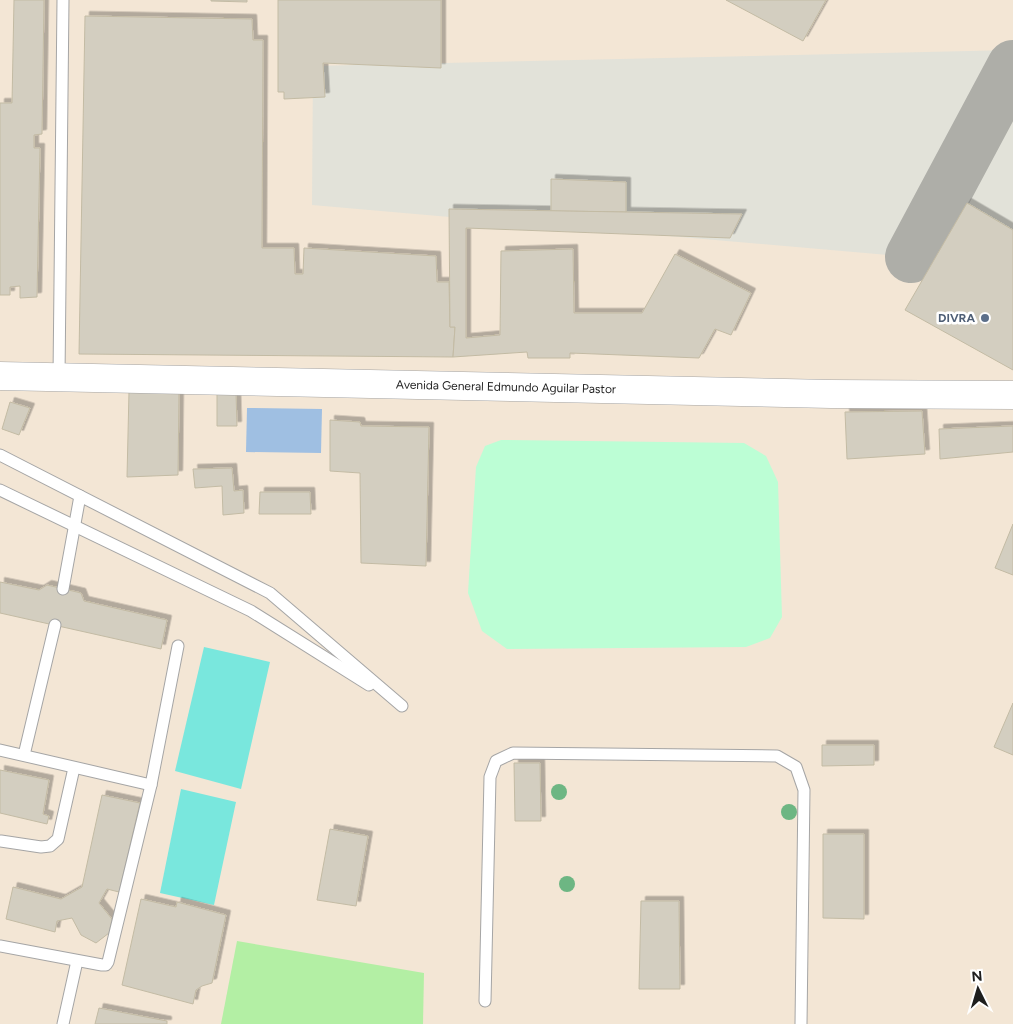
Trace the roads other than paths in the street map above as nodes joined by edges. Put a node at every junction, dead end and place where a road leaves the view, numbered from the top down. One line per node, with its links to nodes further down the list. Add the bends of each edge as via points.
1 (63, 0): 3 (lane)
2 (0, 376): 3 (street, Avenida General Edmundo Aguilar Pastor)
3 (59, 377): 4 (street, Avenida General Edmundo Aguilar Pastor)
4 (1013, 395)
5 (0, 455): 7 (lane)
6 (0, 490): 8 (lane)
7 (80, 496): 8 (lane); 8 (lane, via 270,593 402,706 251,611)
8 (74, 526): 9 (lane)
9 (63, 589)
10 (55, 625): 13 (lane)
11 (178, 646): 15 (lane)
12 (0, 750): 13 (lane)
13 (24, 755): 14 (lane)
14 (74, 768): 15 (lane); 16 (lane, via 58,839 50,846 41,847)
15 (151, 785): 18 (lane, via 108,962 102,965)
16 (0, 843)
17 (0, 946): 18 (lane)
18 (77, 961): 20 (lane)
19 (485, 1001): 21 (lane, via 490,777 496,761 513,754 777,756 796,767 804,790)
20 (63, 1024)
21 (801, 1024)

